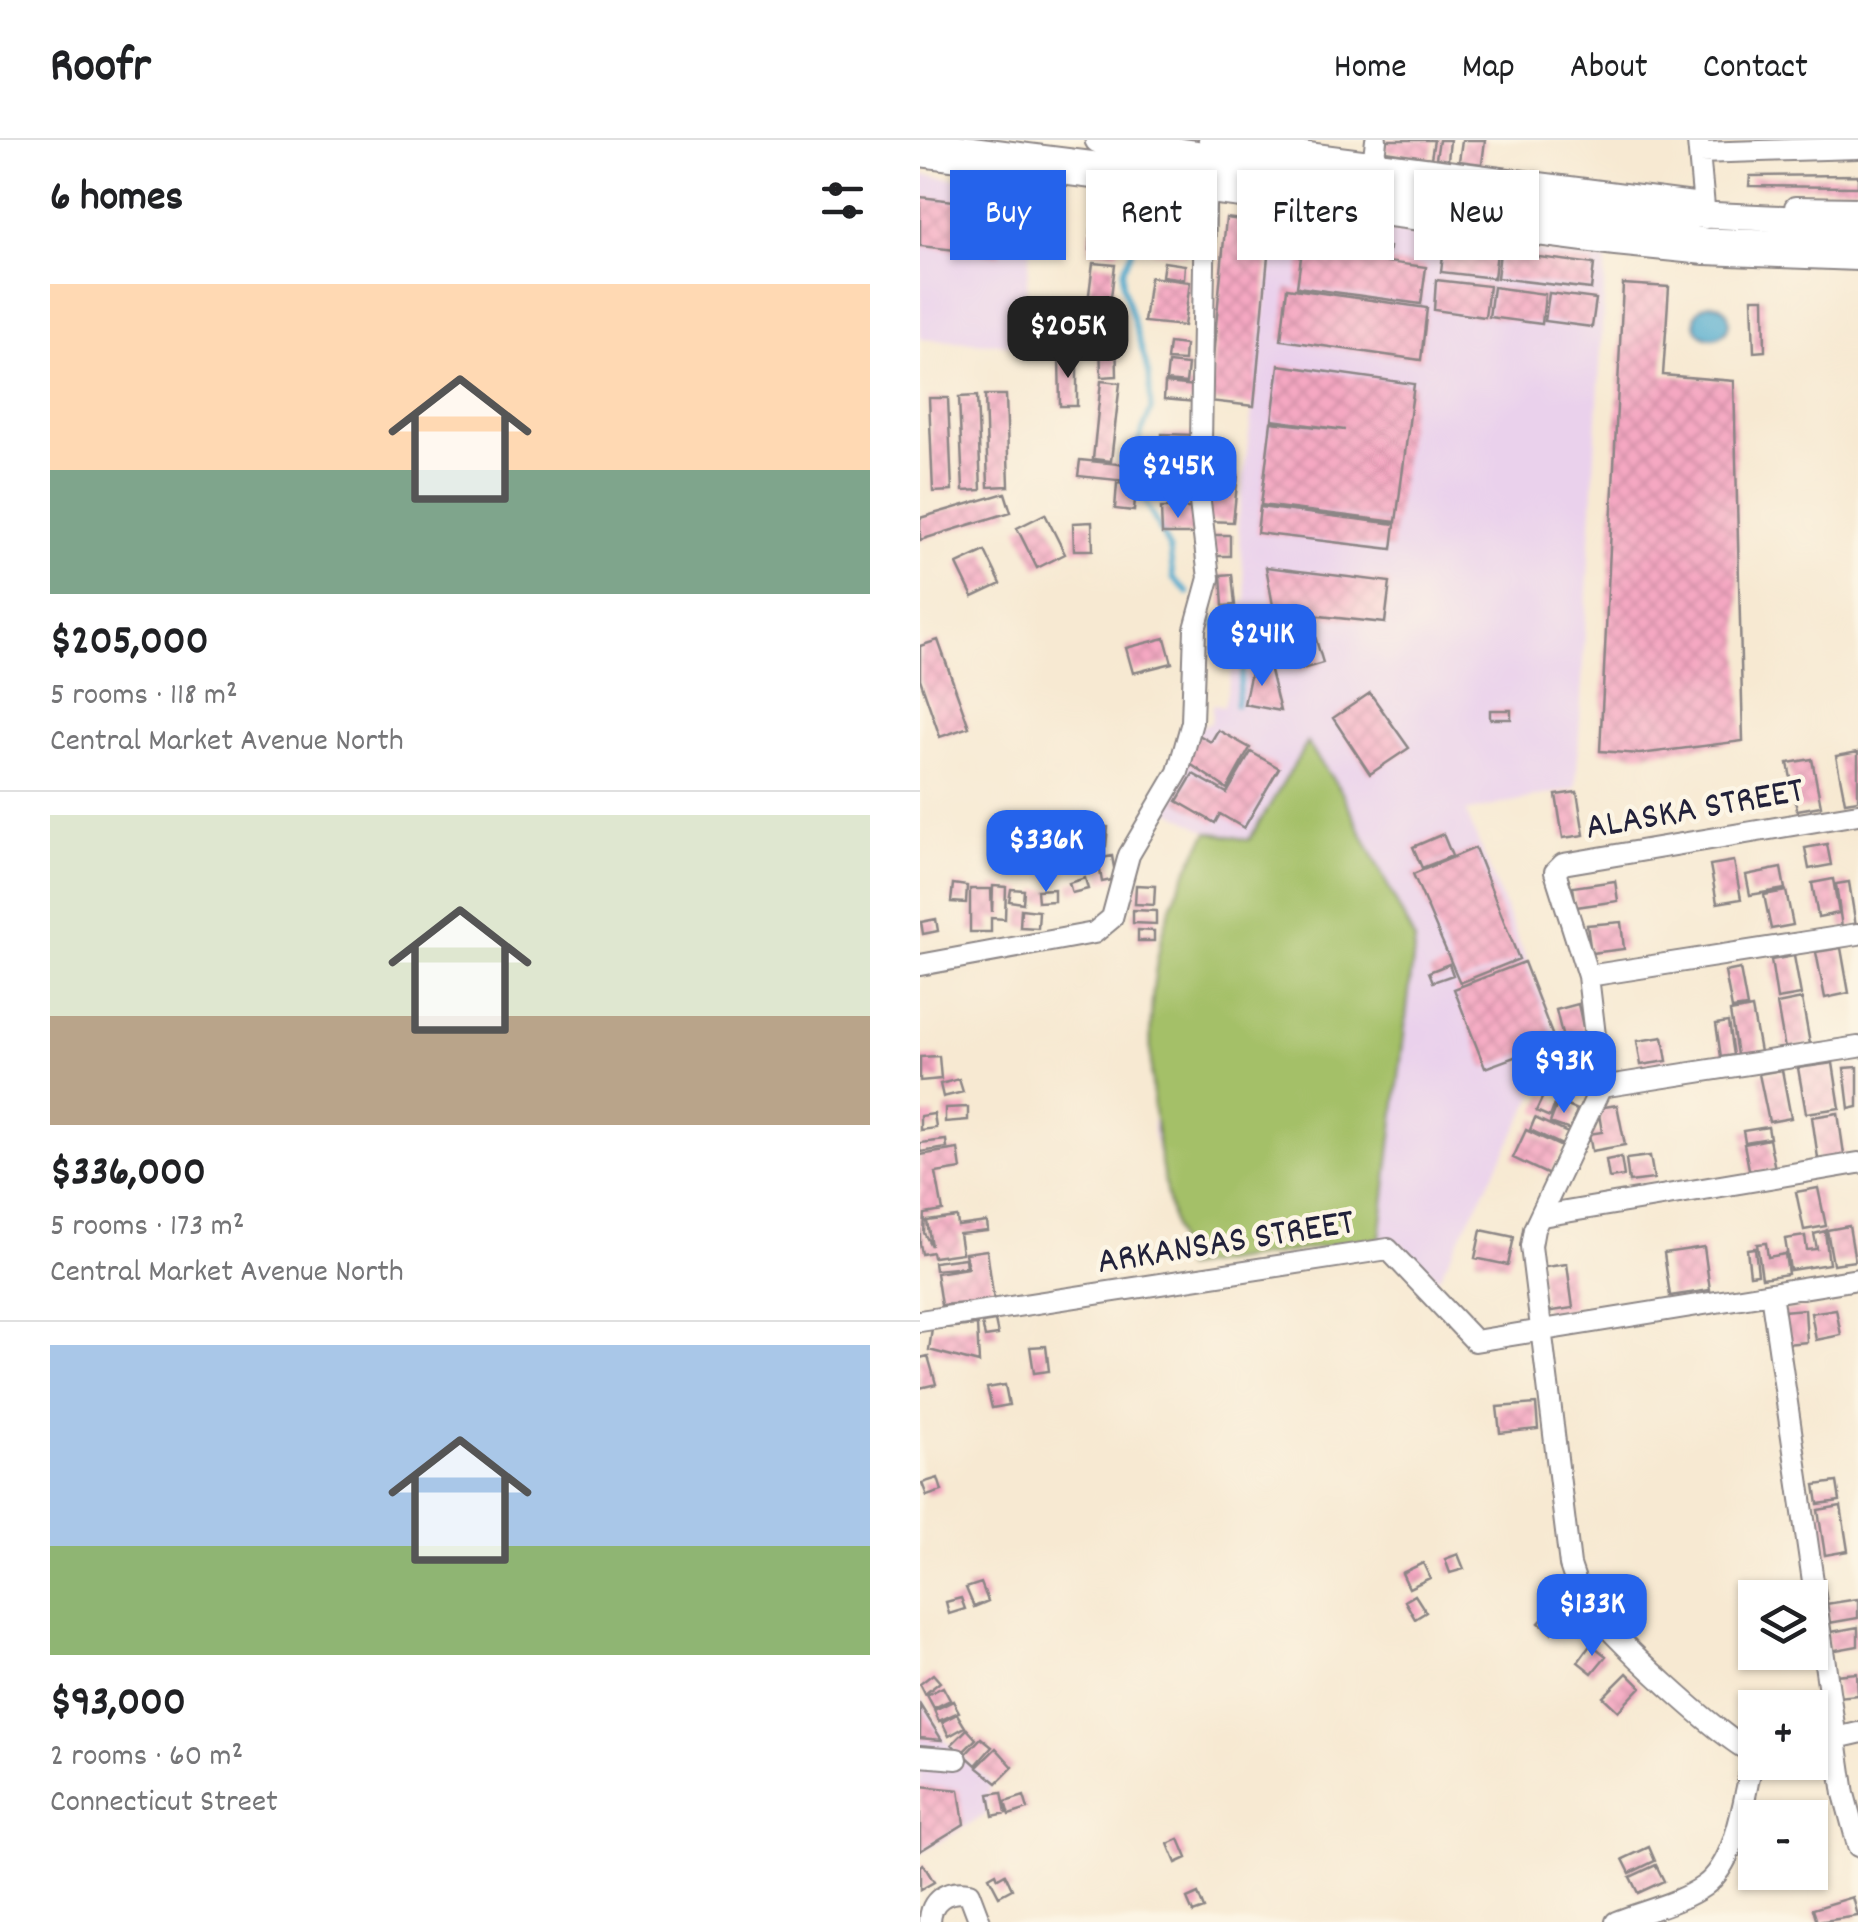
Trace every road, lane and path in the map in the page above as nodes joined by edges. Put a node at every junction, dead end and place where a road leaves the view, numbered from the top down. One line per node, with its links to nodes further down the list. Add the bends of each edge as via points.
1 (1098, 140): 8 (main road)
2 (1376, 140): 10 (street)
3 (920, 143): 8 (main road)
4 (1824, 144): 5 (street); 6 (street)
5 (1699, 146): 14 (street)
6 (1858, 148)
7 (920, 156): 8 (street)
8 (1209, 161): 9 (main road); 17 (street, via 1615,245); 22 (street, via 1200,502 1209,578 1190,737 1178,772 1136,840 1112,918 1094,933)
9 (1282, 170)
10 (1372, 170)
11 (1394, 183): 14 (street)
12 (1394, 185): 15 (main road)
13 (1858, 208): 14 (street)
14 (1705, 211): 15 (main road); 17 (main road)
15 (1615, 221): 17 (main road)
16 (1858, 222): 17 (main road)
17 (1743, 240): 18 (main road); 19 (street)
18 (1858, 246)
19 (1858, 260)
20 (1858, 814): 23 (street, ALASKA STREET, via 1564,864 1556,881)
21 (1858, 934): 23 (street)
22 (920, 965)
23 (1588, 976): 25 (street)
24 (1858, 1047): 25 (street)
25 (1601, 1088): 27 (street)
26 (1858, 1163): 27 (street)
27 (1542, 1216): 31 (street, via 1531,1246)
28 (1858, 1280): 29 (street, ARKANSAS STREET)
29 (1771, 1293): 31 (street, ARKANSAS STREET); 33 (street)
30 (920, 1321): 31 (street, ARKANSAS STREET, via 1388,1250 1475,1341)
31 (1540, 1332): 35 (street, via 1567,1548 1582,1597 1600,1621)
32 (1858, 1733): 33 (street)
33 (1836, 1738): 34 (street); 39 (street)
34 (1828, 1740)
35 (1738, 1741)
36 (920, 1756): 37 (street)
37 (957, 1759)
38 (1747, 1780): 42 (street, via 1733,1836 1713,1877)
39 (1858, 1846)
40 (930, 1922): 41 (street, via 938,1898 958,1891 968,1893)
41 (980, 1922)
42 (1616, 1922)

